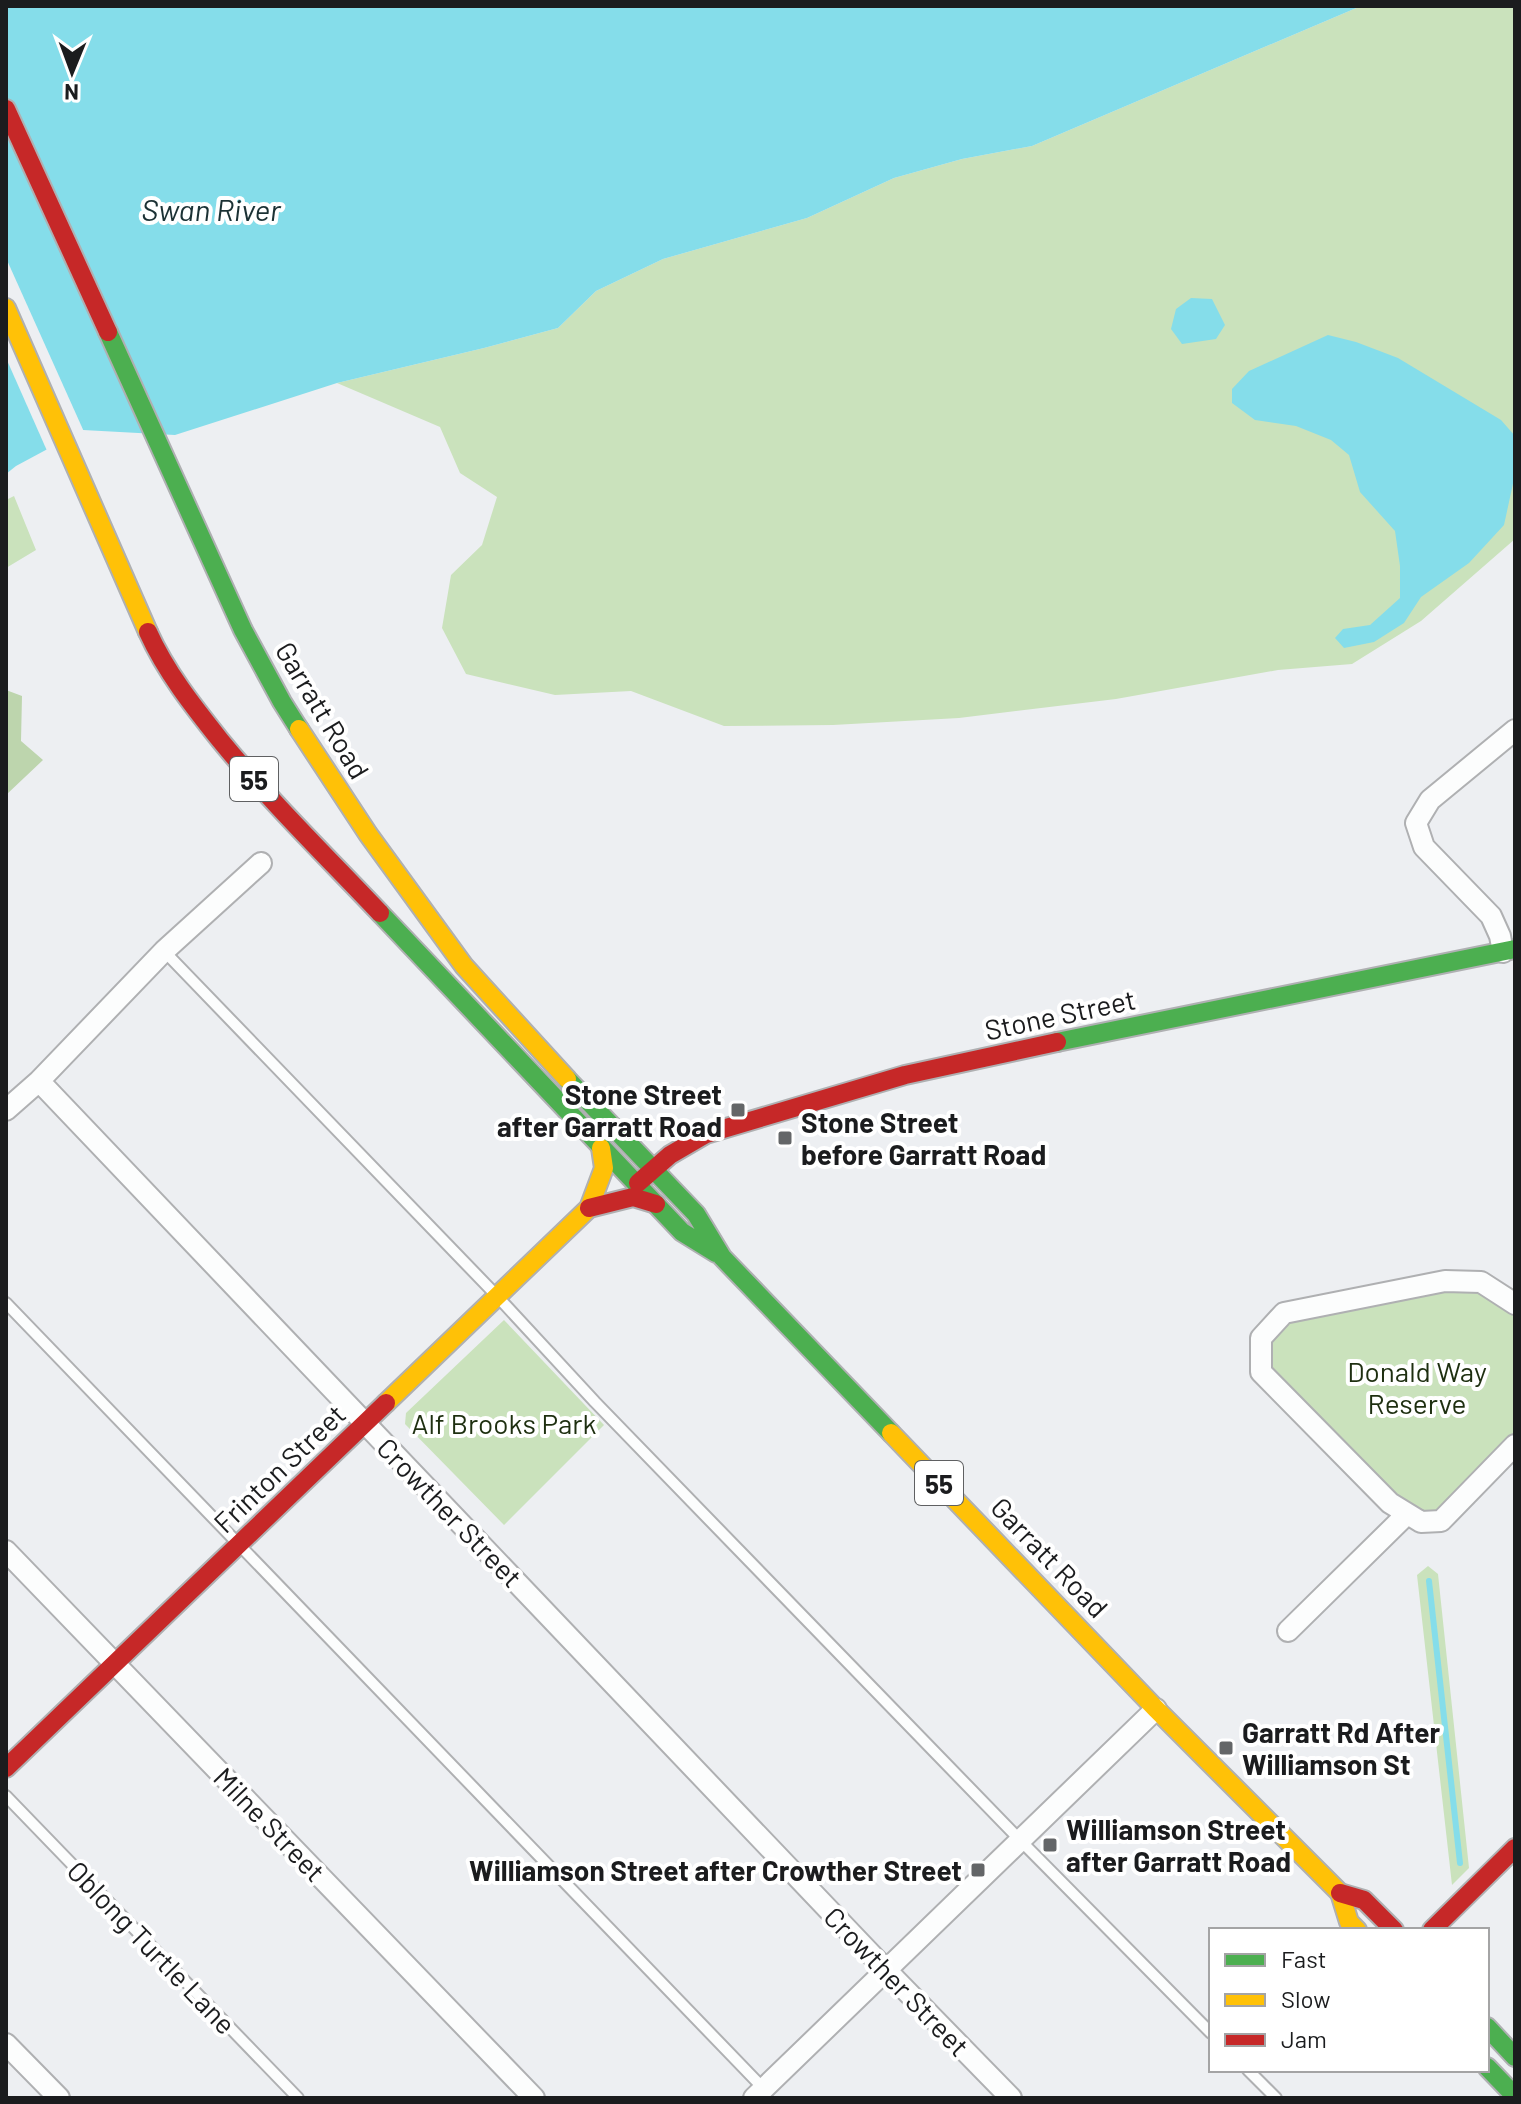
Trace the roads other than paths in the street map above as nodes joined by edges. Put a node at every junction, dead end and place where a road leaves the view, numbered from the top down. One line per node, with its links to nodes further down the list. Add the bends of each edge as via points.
1 (6, 109): 10 (main road, Garratt Road / 55, via 243,630 332,782 464,966)
2 (6, 308): 9 (main road, Garratt Road / 55, via 155,648 187,699 250,776)
3 (1515, 730): 5 (street, via 1430,800 1416,823 1424,847 1491,916)
4 (261, 863): 6 (street)
5 (1509, 950): 10 (main road, Stone Street, via 905,1075 706,1134 670,1152)
6 (164, 951): 7 (street); 15 (lane)
7 (39, 1081): 8 (street); 18 (street, Crowther Street)
8 (6, 1110)
9 (601, 1148): 11 (main road, Garratt Road / 55); 13 (main road, Frinton Street, via 604,1168)
10 (653, 1168): 11 (main road, Stone Street); 14 (main road, Garratt Road / 55, via 696,1214)
11 (637, 1184): 12 (main road, Garratt Road / 55)
12 (656, 1204): 13 (main road, Frinton Street, via 633,1197); 14 (main road, Garratt Road / 55, via 682,1232)
13 (589, 1208): 15 (main road, Frinton Street)
14 (722, 1257): 25 (main road, Garratt Road / 55)
15 (497, 1296): 18 (main road, Frinton Street); 28 (lane)
16 (6, 1303): 21 (lane)
17 (1515, 1304): 20 (street, via 1481,1282 1445,1281 1284,1313 1261,1338 1261,1372)
18 (366, 1423): 21 (main road, Frinton Street); 34 (street, Crowther Street)
19 (1515, 1445): 20 (street, via 1441,1521 1421,1522)
20 (1407, 1514): 23 (street)
21 (240, 1544): 24 (main road, Frinton Street); 41 (lane)
22 (6, 1551): 24 (street, Milne Street)
23 (1288, 1631)
24 (116, 1665): 26 (main road, Frinton Street); 45 (street, Milne Street)
25 (1156, 1709): 28 (street); 30 (main road, Garratt Road / 55)
26 (6, 1768)
27 (6, 1796): 44 (lane, Oblong Turtle Lane)
28 (1020, 1840): 34 (street); 36 (lane)
29 (1515, 1848): 33 (main road)
30 (1340, 1893): 31 (main road, Garratt Road / 55); 32 (main road, Garratt Road / 55, via 1364,1900)
31 (1355, 1928)
32 (1392, 1928)
33 (1434, 1928)
34 (886, 1970): 41 (street); 46 (street, Crowther Street)
35 (1489, 2029): 38 (main road)
36 (1209, 2031)
37 (6, 2044): 43 (street)
38 (1515, 2057)
39 (1489, 2069): 42 (main road)
40 (1250, 2072): 47 (lane)
41 (759, 2093)
42 (1515, 2096)
43 (59, 2098)
44 (298, 2098)
45 (534, 2098)
46 (1011, 2098)
47 (1276, 2098)

